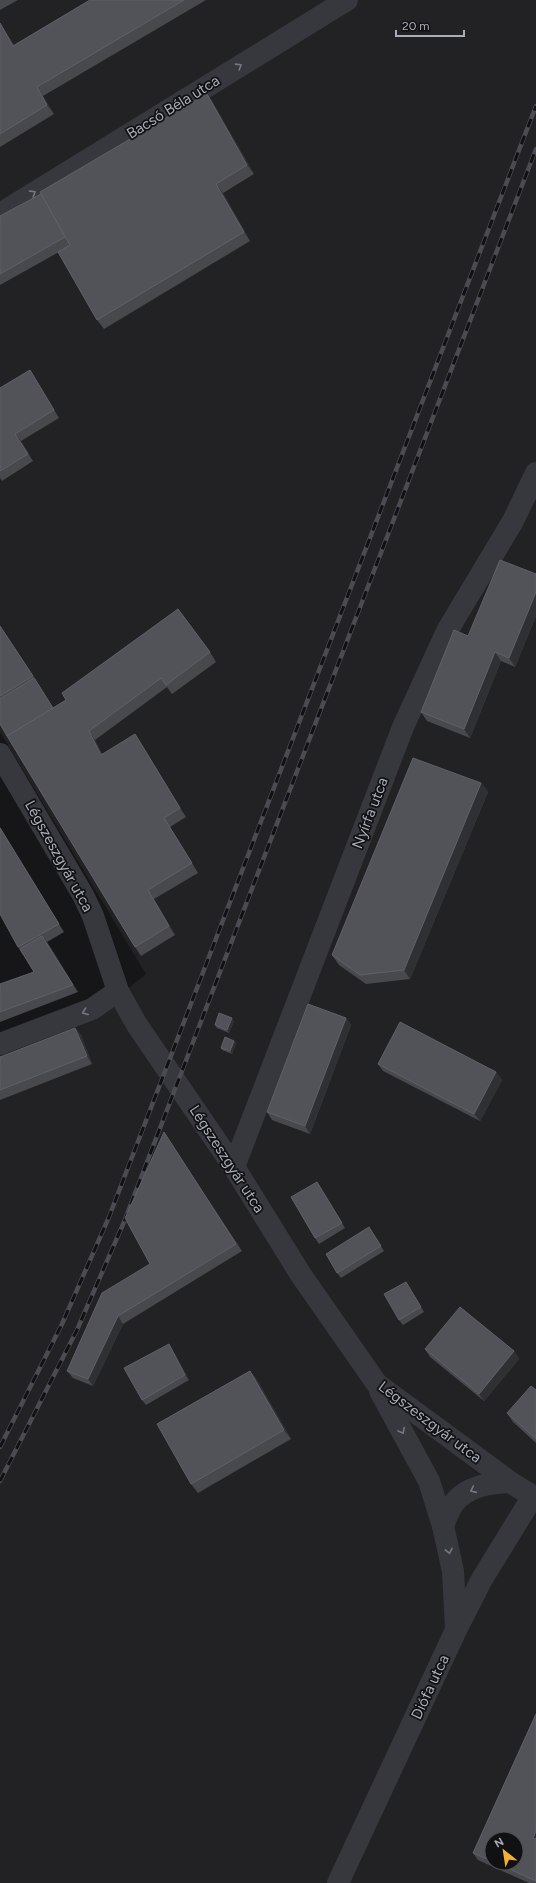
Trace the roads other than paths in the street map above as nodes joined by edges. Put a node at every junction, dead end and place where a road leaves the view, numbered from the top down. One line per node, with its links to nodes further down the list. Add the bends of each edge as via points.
1 (347, 0): 2 (street, Bacsó Béla utca, one-way to 1)
2 (0, 214)
3 (536, 473): 7 (street, Nyírfa utca, via 513,521 447,631 403,727)
4 (0, 754): 5 (street, Légszeszgyár utca, via 83,895 93,916)
5 (118, 991): 6 (street, one-way to 6, via 92,1009); 7 (street, Légszeszgyár utca, via 137,1025)
6 (0, 1044)
7 (234, 1167): 8 (street, Légszeszgyár utca, via 301,1275)
8 (377, 1384): 9 (street, Légszeszgyár utca); 11 (street, one-way to 11, via 429,1481)
9 (510, 1482): 10 (street, Légszeszgyár utca); 11 (street, one-way to 11, via 492,1483 470,1489 454,1503)
10 (534, 1497): 12 (street, Diófa utca, via 482,1579)
11 (443, 1526): 12 (street, one-way to 12, via 453,1571)
12 (456, 1630): 13 (street, Diófa utca)
13 (338, 1883)

